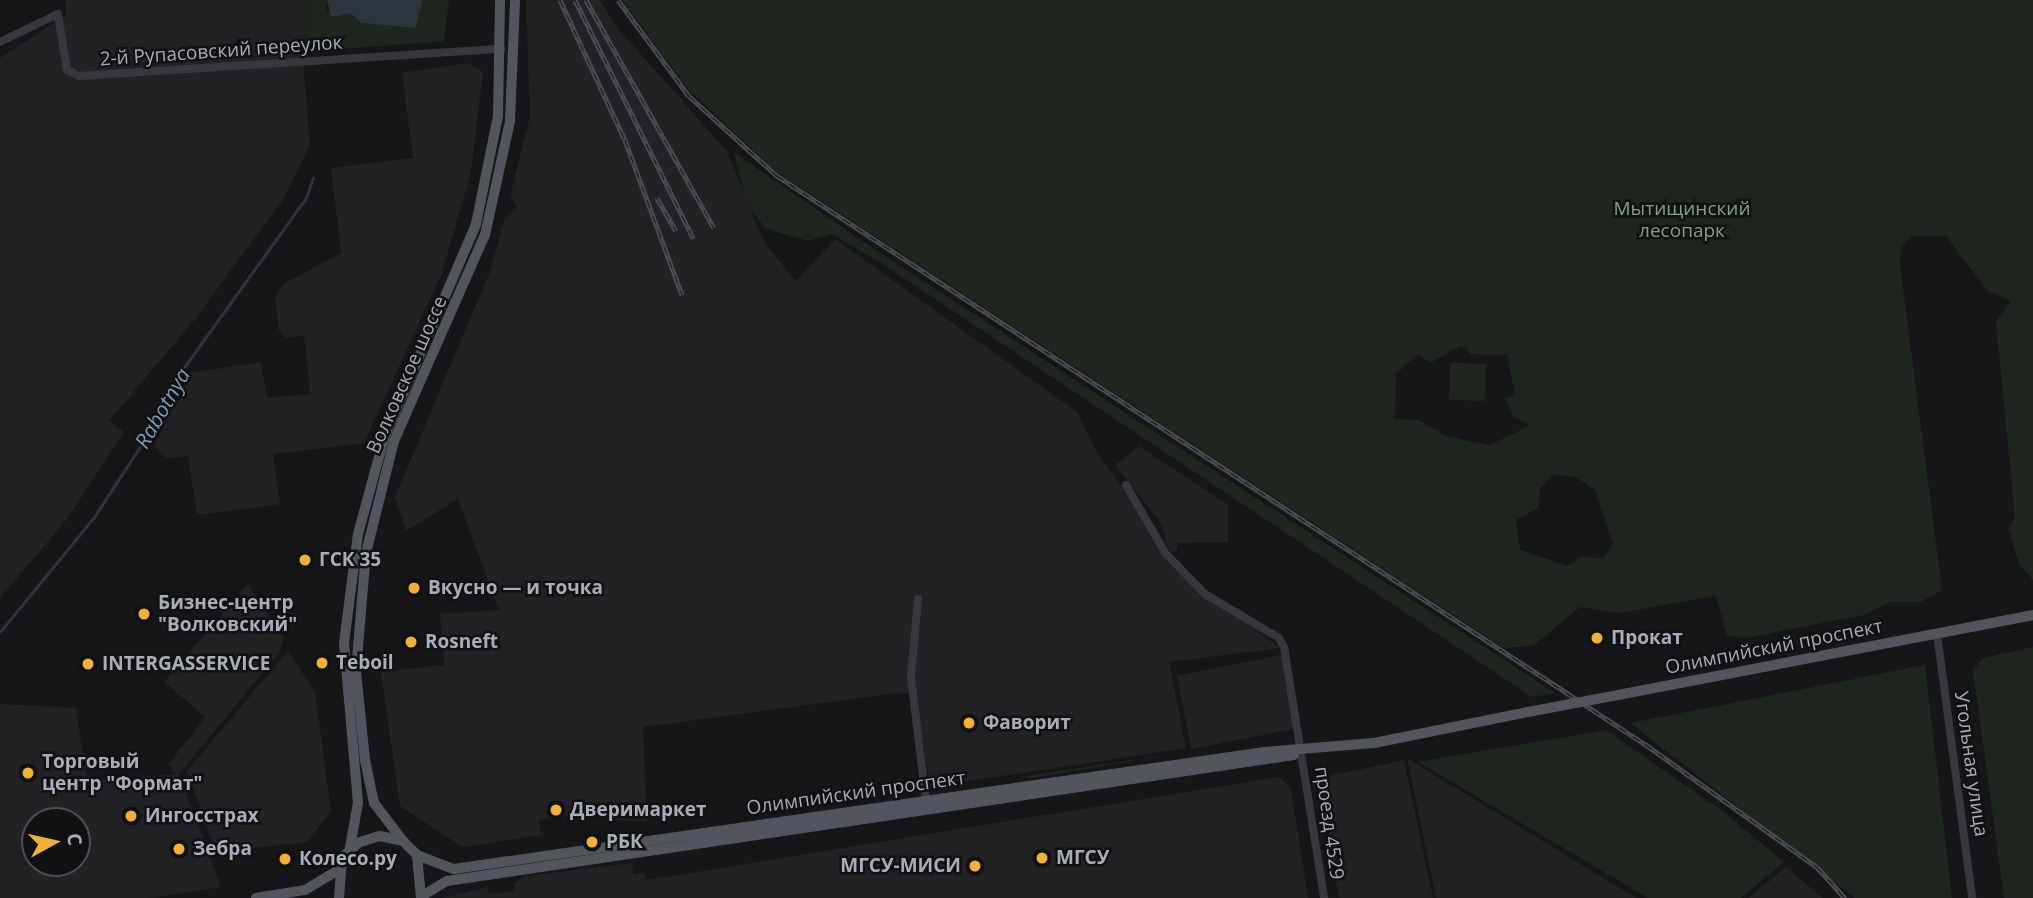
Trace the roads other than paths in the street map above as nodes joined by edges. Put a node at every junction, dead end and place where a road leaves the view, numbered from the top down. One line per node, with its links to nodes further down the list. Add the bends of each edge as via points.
1 (500, 0): 4 (main road, Волковское шоссе)
2 (515, 0): 11 (main road, Волковское шоссе, via 510,121 485,235 394,441 366,553 356,671 365,760 374,803)
3 (0, 42): 4 (street, 2-й Рупасовский переулок, via 58,14 67,70 79,76)
4 (501, 49): 12 (main road, Волковское шоссе, via 496,128 476,224 384,438 358,534 344,643 358,803)
5 (1126, 485): 9 (street, проезд 4529, via 1166,554 1205,594 1279,638)
6 (918, 599): 10 (street, via 911,678)
7 (2033, 615): 8 (main road, Олимпийский проспект)
8 (1937, 634): 9 (main road, Олимпийский проспект, bridge); 19 (street, Угольная улица)
9 (1303, 753): 10 (main road, Олимпийский проспект, via 1265,752); 15 (main road, Олимпийский проспект, via 1272,762 447,881); 18 (street, проезд 4529)
10 (926, 802): 13 (main road, Олимпийский проспект, via 454,869 433,866)
11 (403, 841): 12 (main road, via 373,837); 13 (main road, Волковское шоссе)
12 (350, 848): 14 (main road, Волковское шоссе)
13 (417, 855): 15 (main road)
14 (337, 872): 16 (main road, via 305,890); 17 (main road)
15 (422, 897)
16 (256, 898)
17 (339, 898)
18 (1324, 898)
19 (1972, 898)

